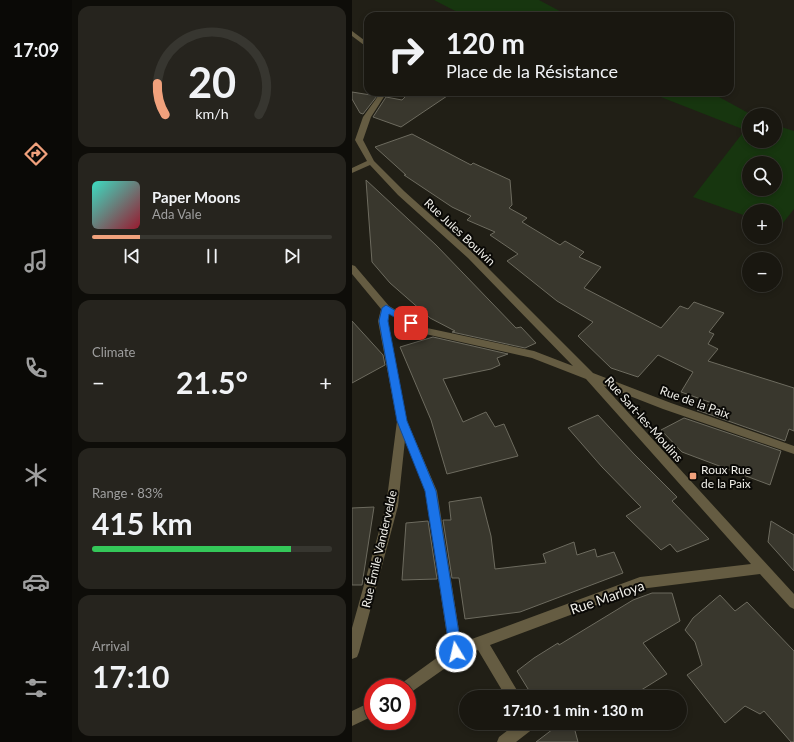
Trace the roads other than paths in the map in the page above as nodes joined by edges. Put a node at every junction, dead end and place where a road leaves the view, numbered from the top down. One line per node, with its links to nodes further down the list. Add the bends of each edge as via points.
1 (352, 33): 2 (street)
2 (364, 43)
3 (381, 96): 4 (street, Rue Jules Boulvin, via 367,117 359,140)
4 (371, 162): 5 (street); 8 (street, Rue Jules Boulvin, via 470,256)
5 (352, 171)
6 (352, 268): 7 (street, Rue de la Paix)
7 (386, 308): 8 (street, Rue de la Paix, via 424,331 534,355); 9 (street, via 383,321)
8 (589, 376): 10 (street, Rue de la Paix); 11 (street, Rue Sart-les-Moulins)
9 (402, 421): 14 (street, Rue Émile Vandervelde, via 392,506); 15 (street, via 431,491)
10 (794, 450)
11 (762, 568): 12 (street, Rue Sart-les-Moulins); 13 (street, Rue Marloya, via 640,583)
12 (794, 603)
13 (481, 642): 15 (street, Rue Marloya); 17 (street)
14 (352, 652)
15 (456, 652): 16 (street, Rue Marloya)
16 (416, 681)
17 (510, 690)
18 (364, 713): 19 (street)
19 (352, 719)
20 (520, 730): 21 (street)
21 (504, 742)

